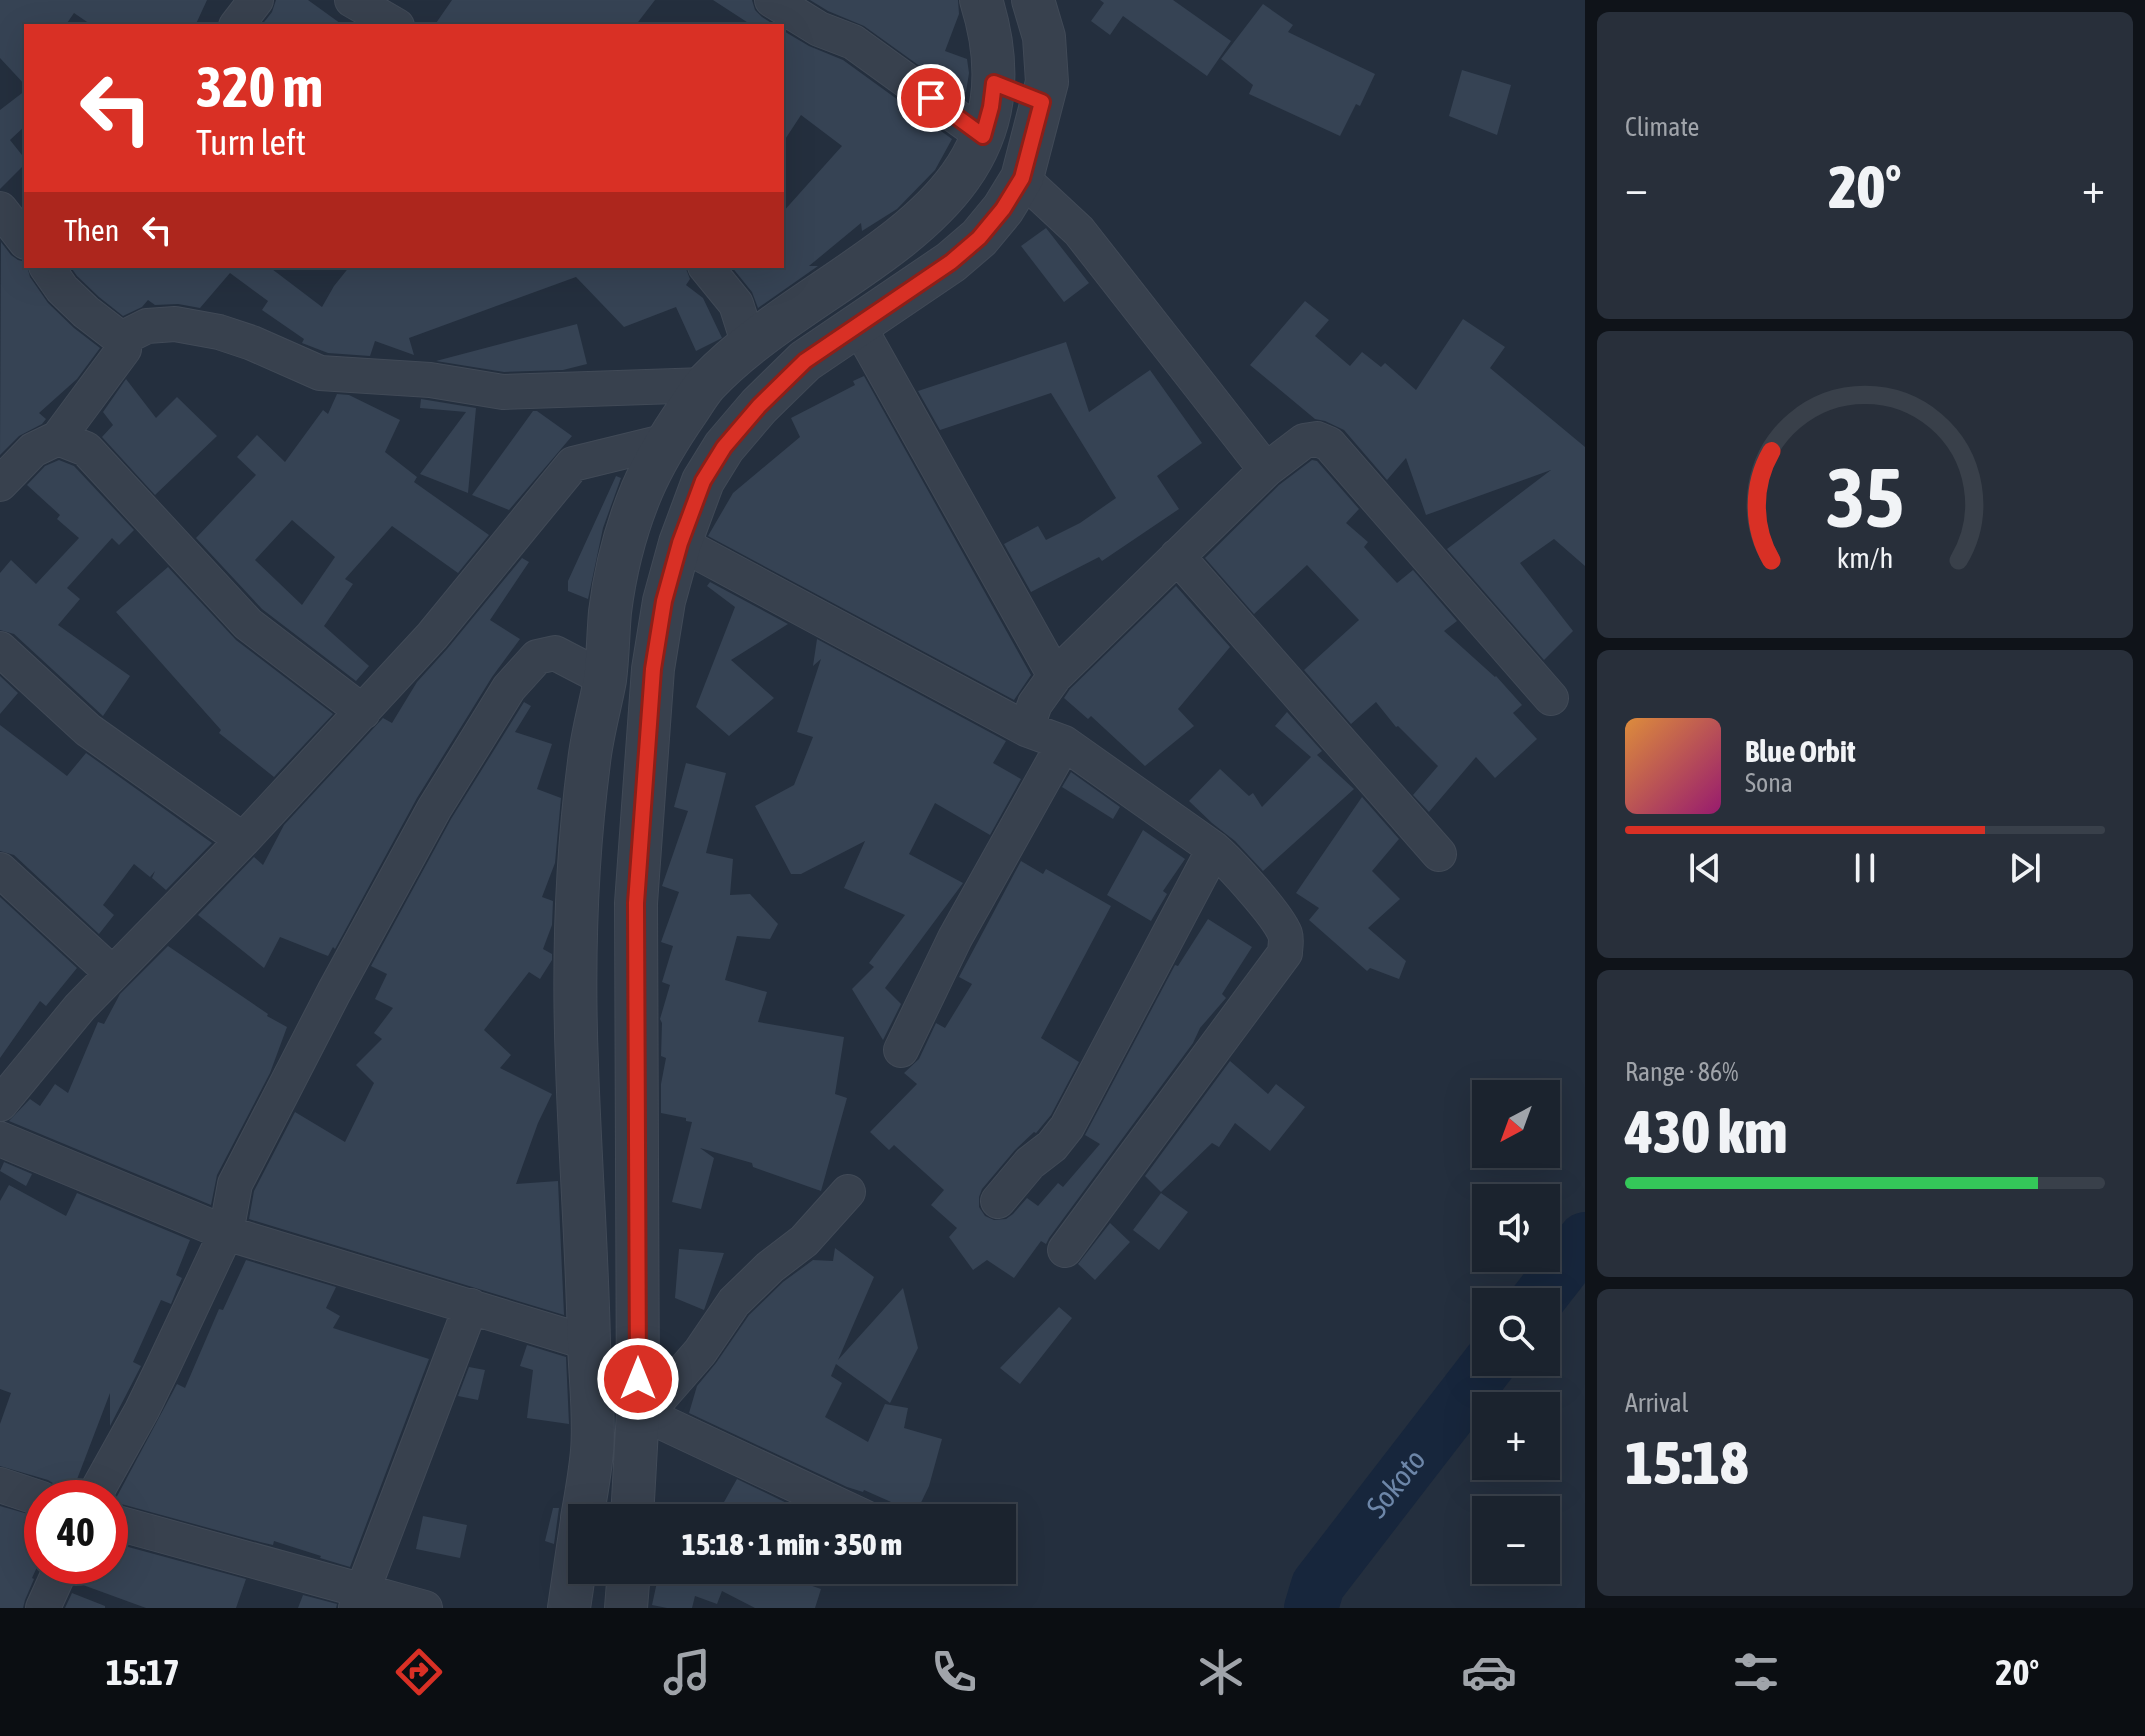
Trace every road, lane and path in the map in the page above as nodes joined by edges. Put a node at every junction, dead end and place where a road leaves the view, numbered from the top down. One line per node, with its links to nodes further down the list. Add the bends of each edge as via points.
1 (256, 0): 6 (street)
2 (352, 0): 7 (street)
3 (772, 0): 10 (street, via 819,29 853,42)
4 (1036, 10): 9 (street, via 1046,56)
5 (985, 14): 8 (street)
6 (238, 24)
7 (394, 24)
8 (994, 83): 9 (street); 10 (street)
9 (1042, 102): 11 (street)
10 (983, 136): 18 (street, via 973,159 936,207)
11 (1022, 178): 16 (street, via 979,238); 22 (street, via 1079,231)
12 (0, 209): 13 (street)
13 (24, 239)
14 (50, 268): 17 (street, via 62,289)
15 (707, 268): 18 (street, via 736,304)
16 (858, 325): 24 (street, via 805,361 724,447 703,481); 27 (street)
17 (121, 339): 19 (street, via 147,326 175,324 230,336 320,373 430,380 503,392); 20 (street, via 124,349)
18 (749, 345): 19 (street)
19 (705, 385): 21 (street)
20 (58, 438): 23 (street, via 33,450); 30 (street, via 86,449 248,624)
21 (667, 441): 28 (street, via 641,492 624,545); 30 (street, via 573,464)
22 (1266, 470): 25 (street); 29 (street, via 1304,441 1329,444)
23 (0, 484)
24 (680, 543): 31 (street); 47 (street, via 653,669 636,903)
25 (1177, 556): 27 (street); 35 (street)
26 (0, 649): 33 (street, via 88,730)
27 (1055, 676): 31 (street, via 1035,704)
28 (605, 679): 43 (street, via 555,653 537,657 509,688 434,809 334,992 235,1184); 46 (street, via 589,760 577,897 577,1062)
29 (1551, 698)
30 (363, 712): 33 (street)
31 (1026, 729): 32 (street)
32 (1064, 743): 34 (street); 38 (street, via 955,938)
33 (243, 840): 37 (street)
34 (1214, 849): 42 (street, via 1067,1127); 44 (street, via 1272,913 1286,936 1285,953)
35 (1439, 854)
36 (0, 870): 37 (street)
37 (112, 973): 39 (street)
38 (901, 1050)
39 (0, 1104)
40 (0, 1139): 43 (street)
41 (848, 1192): 47 (street, via 804,1241 734,1302 700,1352)
42 (998, 1201)
43 (226, 1233): 45 (street); 48 (street)
44 (1065, 1250)
45 (471, 1306): 46 (street); 58 (street)
46 (589, 1343): 51 (street, via 593,1449)
47 (642, 1412): 52 (street); 53 (street)
48 (103, 1480)
49 (0, 1485): 50 (street)
50 (24, 1493)
51 (584, 1504)
52 (633, 1504)
53 (836, 1504)
54 (128, 1527): 58 (street)
55 (54, 1584): 59 (street)
56 (573, 1584): 61 (street)
57 (628, 1584): 62 (street)
58 (359, 1600): 60 (street)
59 (43, 1608)
60 (425, 1608)
61 (569, 1608)
62 (626, 1608)

